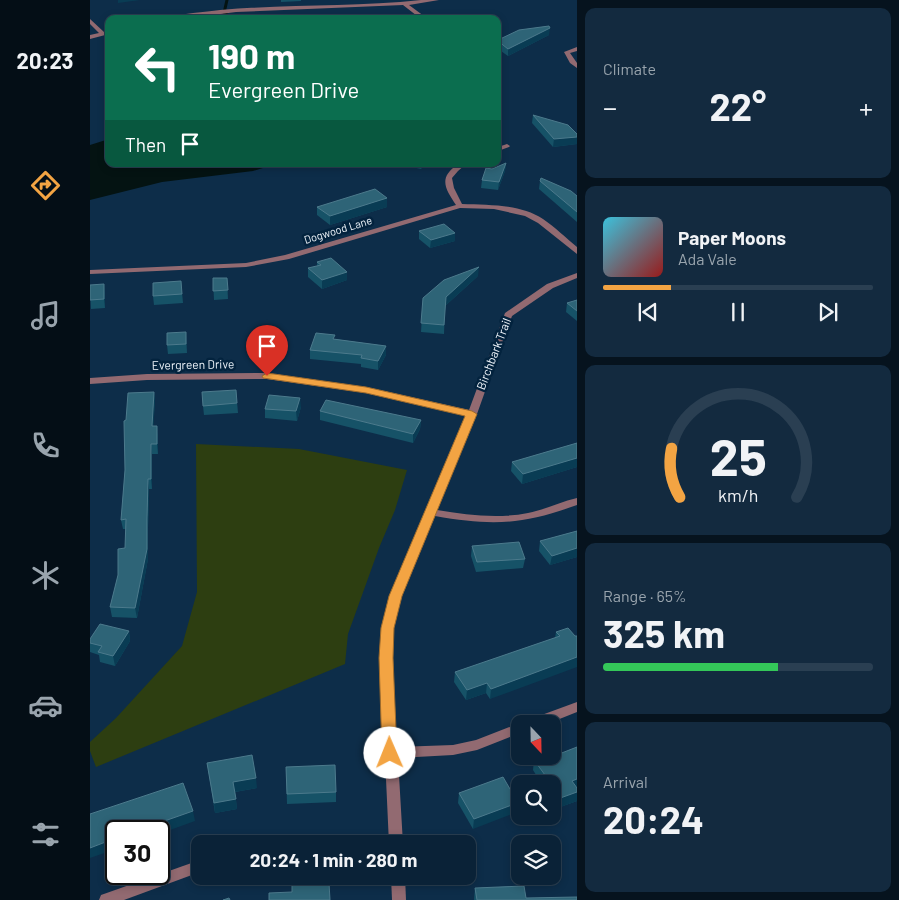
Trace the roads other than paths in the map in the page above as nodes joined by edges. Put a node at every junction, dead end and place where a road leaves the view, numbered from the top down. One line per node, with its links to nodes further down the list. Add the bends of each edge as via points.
1 (330, 0): 4 (street)
2 (436, 0): 3 (street)
3 (405, 4): 4 (street); 6 (street)
4 (332, 7): 5 (street)
5 (197, 15)
6 (420, 15)
7 (90, 21): 8 (street)
8 (105, 32)
9 (105, 33): 10 (street)
10 (90, 36)
11 (576, 50): 12 (street, via 567,52)
12 (576, 66)
13 (507, 146): 14 (street)
14 (501, 148)
15 (458, 167): 16 (street, via 447,180)
16 (460, 206): 17 (street, Dogwood Lane, via 494,207 527,214); 18 (street, Dogwood Lane, via 258,263)
17 (576, 252)
18 (90, 272)
19 (576, 275): 21 (street, Birchbark Trail, via 550,286 508,314)
20 (90, 384): 21 (street, Evergreen Drive, via 147,377 267,376 358,389)
21 (472, 414): 23 (street, Birchbark Trail)
22 (576, 501): 23 (street, via 520,518 498,520)
23 (430, 512): 27 (street, Birchbark Trail, via 396,596 387,628)
24 (576, 707): 25 (street)
25 (555, 715)
26 (511, 731): 27 (street, via 453,750)
27 (390, 753): 28 (street, Birchbark Trail)
28 (395, 835)
29 (191, 869): 31 (street)
30 (398, 885): 32 (street)
31 (106, 900)
32 (399, 900)

